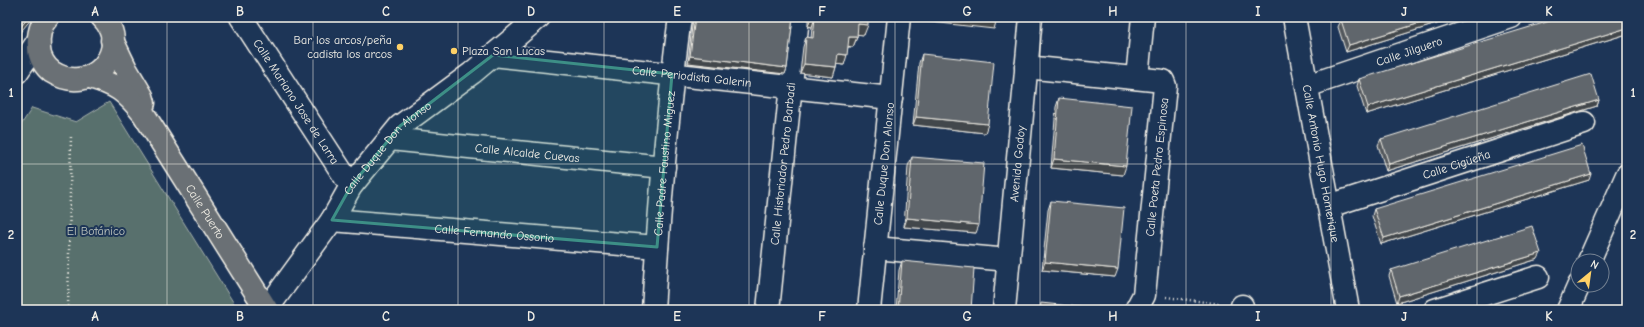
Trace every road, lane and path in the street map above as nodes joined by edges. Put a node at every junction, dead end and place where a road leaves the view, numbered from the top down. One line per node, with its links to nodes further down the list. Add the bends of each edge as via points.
1 (48, 17): 13 (main road, via 40,29)
2 (241, 17): 30 (street, Calle Mariano Jose de Larra)
3 (539, 17): 14 (street, Calle Duque Don Alonso)
4 (680, 17): 18 (street, Calle Padre Faustino Miguez)
5 (798, 17): 22 (street, Calle Historiador Pedro Barbadi)
6 (899, 17): 23 (street, Calle Duque Don Alonso)
7 (1031, 17): 15 (street, Avenida Godoy)
8 (1143, 17): 20 (street)
9 (1294, 17): 21 (street, Calle Antonio Hugo Homerique)
10 (1511, 17): 21 (street, Calle Jilguero)
11 (104, 18): 12 (main road, Calle Puerto)
12 (112, 40): 19 (main road, via 111,52 106,63); 24 (main road, Calle Puerto, via 142,96)
13 (38, 41): 16 (main road, via 39,52); 17 (street)
14 (494, 55): 18 (street, Calle Periodista Galerin); 27 (street, Calle Duque Don Alonso, via 400,126)
15 (1026, 67): 20 (street, Calle Poeta Pedro Espinosa); 36 (street, Avenida Godoy)
16 (50, 70): 17 (street); 19 (main road, via 69,79 80,80)
17 (17, 73)
18 (672, 74): 22 (street, Calle Periodista Galerin); 28 (street, Calle Padre Faustino Miguez)
19 (90, 77): 24 (main road, Calle Puerto, via 121,89)
20 (1137, 78): 39 (street, Calle Poeta Pedro Espinosa, via 1158,80 1165,86)
21 (1307, 86): 31 (street, Calle Antonio Hugo Homerique)
22 (792, 87): 23 (street, Calle Periodista Galerin); 44 (street, Calle Historiador Pedro Barbadi)
23 (891, 98): 34 (street, Calle Duque Don Alonso)
24 (143, 113): 42 (main road, Calle Puerto)
25 (1584, 124): 31 (street, Calle Cigüeña)
26 (72, 134): 41 (path)
27 (390, 139): 28 (street, Calle Alcalde Cuevas); 30 (street, Calle Duque Don Alonso)
28 (664, 167): 33 (street, Calle Padre Faustino Miguez)
29 (1627, 175): 35 (street)
30 (351, 186): 32 (street, Calle Duque Don Alonso)
31 (1329, 206): 48 (street, Calle Antonio Hugo Homerique)
32 (332, 220): 33 (street, Calle Fernando Ossorio); 42 (street, Calle Duque Don Alonso)
33 (657, 248): 43 (street, Calle Padre Faustino Miguez)
34 (875, 248): 36 (street); 45 (street, Calle Duque Don Alonso)
35 (1593, 253)
36 (1008, 260): 46 (street, Avenida Godoy)
37 (1538, 277): 49 (street)
38 (1575, 293): 50 (street)
39 (1140, 302): 40 (path)
40 (1242, 308): 47 (path)
41 (68, 310)
42 (267, 310)
43 (653, 310)
44 (768, 310)
45 (869, 310)
46 (1004, 310)
47 (1273, 310)
48 (1348, 310)
49 (1435, 310)
50 (1568, 310)

